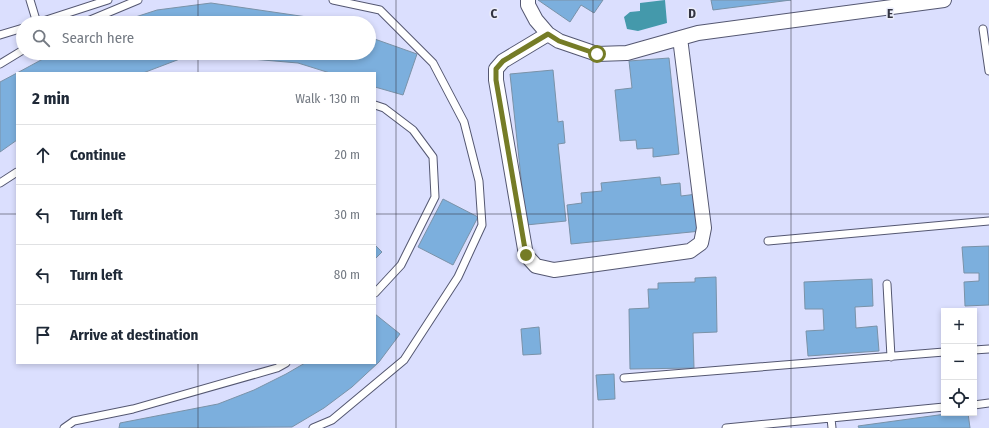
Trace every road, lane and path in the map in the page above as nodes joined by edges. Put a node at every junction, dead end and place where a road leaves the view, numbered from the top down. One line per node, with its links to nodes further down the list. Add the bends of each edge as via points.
1 (30, 0): 7 (lane)
2 (108, 0): 8 (lane)
3 (138, 0): 9 (lane)
4 (333, 0): 36 (lane, via 380,10 433,63 464,122 479,181 482,225 458,277 404,360 332,420)
5 (528, 0): 12 (street, via 536,20)
6 (944, 0): 14 (street, via 698,33)
7 (35, 16)
8 (59, 16)
9 (100, 16)
10 (983, 29): 17 (lane)
11 (16, 30): 13 (lane)
12 (548, 34): 14 (street, via 559,41 597,54 627,53); 14 (street, via 503,61 496,69 496,80 526,255 536,266 554,270 690,251 701,243 704,228)
13 (0, 35)
14 (680, 38)
15 (16, 54): 16 (lane)
16 (0, 64)
17 (989, 71)
18 (376, 105): 24 (lane, via 384,108 413,130 433,157 435,197 401,265)
19 (16, 173): 20 (lane)
20 (0, 183)
21 (989, 221): 22 (lane)
22 (768, 241)
23 (888, 284): 28 (lane)
24 (376, 292)
25 (989, 349): 26 (lane)
26 (977, 350)
27 (941, 352): 28 (lane)
28 (891, 356): 30 (lane)
29 (284, 364): 35 (lane, via 133,409 74,421)
30 (624, 378)
31 (989, 403): 32 (lane)
32 (977, 405)
33 (941, 408): 34 (lane)
34 (831, 418): 37 (lane); 38 (lane)
35 (64, 428)
36 (313, 428)
37 (726, 428)
38 (832, 428)

